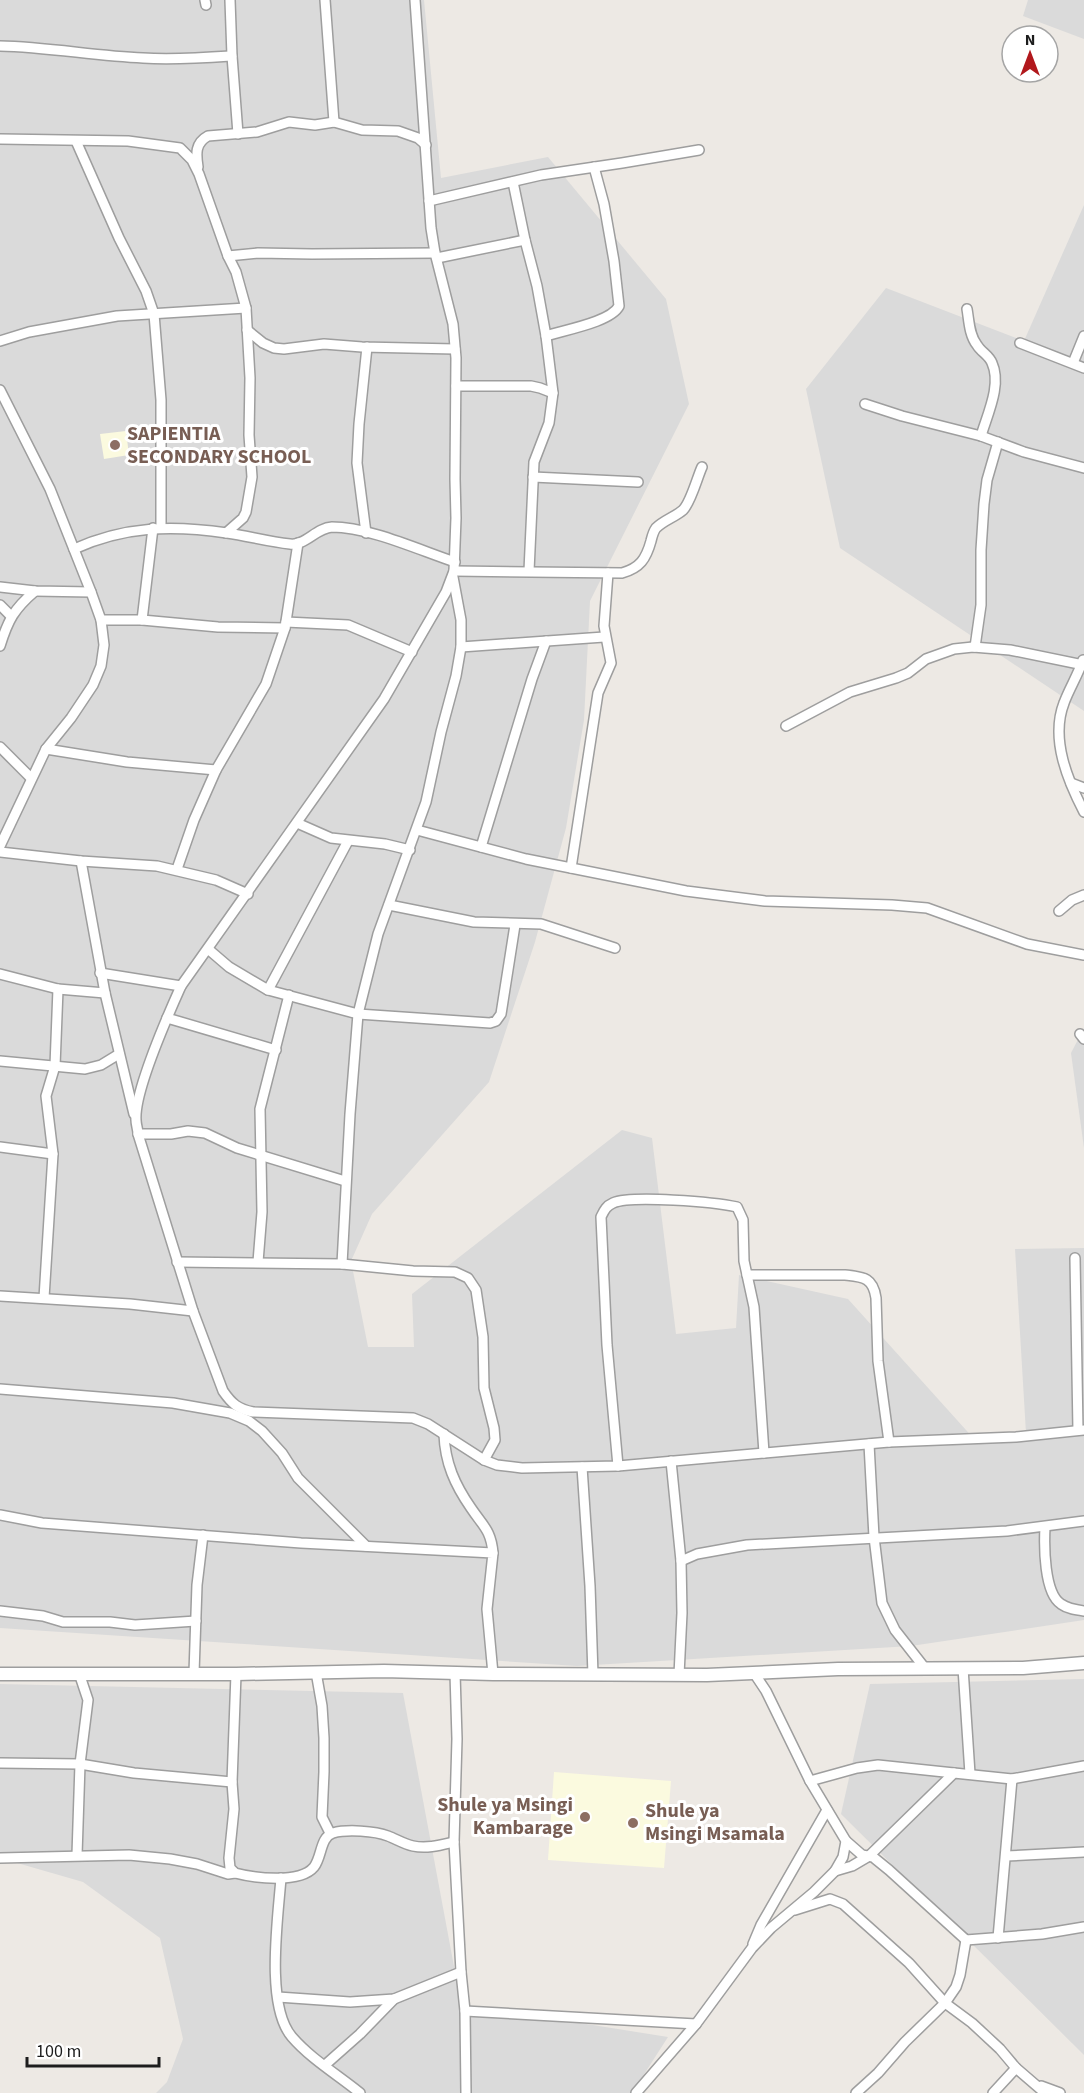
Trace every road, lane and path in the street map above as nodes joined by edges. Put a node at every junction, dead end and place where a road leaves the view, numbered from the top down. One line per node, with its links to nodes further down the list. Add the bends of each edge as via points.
1 (230, 0): 5 (street)
2 (325, 0): 6 (street)
3 (415, 0): 11 (street)
4 (0, 46): 5 (street, via 142,58)
5 (232, 56): 7 (street)
6 (334, 122): 7 (street, via 289,122); 11 (street, via 362,130 398,131)
7 (238, 134): 9 (street, via 214,134)
8 (0, 140): 10 (street)
9 (201, 140): 12 (street); 15 (street, via 196,157)
10 (76, 141): 12 (street, via 128,141); 23 (street)
11 (426, 145): 17 (street)
12 (180, 148): 15 (street)
13 (699, 150): 14 (street)
14 (594, 167): 16 (street); 25 (street, via 604,204 620,306 608,317)
15 (199, 174): 20 (street)
16 (513, 182): 17 (street); 18 (street)
17 (429, 201): 19 (street)
18 (525, 240): 19 (street); 25 (street)
19 (436, 255): 20 (street, via 258,252); 30 (street)
20 (228, 256): 21 (street)
21 (246, 308): 23 (street); 24 (street)
22 (967, 309): 37 (street, via 976,345 992,364 995,376)
23 (154, 314): 27 (street, via 86,321); 43 (street, via 160,400)
24 (247, 330): 29 (street, via 274,348 324,344); 44 (street, via 252,477 246,512)
25 (546, 336): 35 (street)
26 (1084, 336): 31 (street)
27 (0, 340)
28 (1020, 343): 31 (street)
29 (367, 348): 30 (street); 45 (street, via 357,464)
30 (455, 349): 33 (street)
31 (1073, 363): 32 (street)
32 (1084, 368)
33 (456, 386): 35 (street, via 531,386); 48 (street)
34 (0, 390): 47 (street, via 45,479)
35 (553, 393): 41 (street, via 549,423 534,462)
36 (865, 404): 37 (street)
37 (981, 436): 38 (street)
38 (998, 442): 40 (street); 63 (street, via 984,504 981,604)
39 (702, 467): 50 (street, via 687,506 656,528 640,565 622,573)
40 (1084, 468)
41 (533, 477): 42 (street); 49 (street)
42 (638, 482)
43 (157, 528): 44 (street); 47 (street, via 98,538); 57 (street)
44 (226, 533): 46 (street)
45 (366, 533): 46 (street, via 328,527); 48 (street)
46 (298, 543): 58 (street)
47 (74, 549): 53 (street)
48 (454, 570): 49 (street); 62 (street); 64 (street)
49 (529, 571): 50 (street)
50 (608, 573): 59 (street)
51 (0, 587): 52 (street)
52 (35, 591): 53 (street); 55 (street)
53 (91, 592): 56 (street)
54 (0, 604): 55 (street)
55 (11, 616): 61 (street)
56 (100, 620): 57 (street); 68 (street, via 104,645 101,666 93,685)
57 (142, 620): 58 (street, via 218,627)
58 (286, 625): 64 (street, via 348,625); 69 (street, via 266,684)
59 (604, 637): 60 (street); 82 (street, via 611,663 598,693)
60 (546, 641): 62 (street); 78 (street)
61 (0, 646)
62 (461, 647): 75 (street)
63 (975, 647): 65 (street); 66 (street, via 954,649 926,659 908,673 850,692)
64 (412, 652): 74 (street)
65 (1083, 662): 71 (street, via 1059,719 1059,739)
66 (786, 726)
67 (0, 747): 70 (street)
68 (46, 749): 69 (street); 70 (street)
69 (216, 770): 83 (street)
70 (31, 778): 77 (street)
71 (1071, 783): 72 (street); 73 (street)
72 (1084, 788)
73 (1084, 812)
74 (297, 823): 76 (street); 84 (street)
75 (417, 830): 78 (street); 79 (street)
76 (348, 841): 79 (street); 96 (street)
77 (1, 842)
78 (481, 848): 82 (street)
79 (410, 850): 86 (street)
80 (0, 852): 81 (street)
81 (81, 861): 83 (street); 92 (street)
82 (571, 868): 91 (street, via 686,891 765,901 927,908 1027,944)
83 (177, 869): 84 (street)
84 (248, 894): 90 (street)
85 (1084, 895): 87 (street)
86 (389, 905): 88 (street, via 474,922); 99 (street)
87 (1059, 911)
88 (515, 925): 89 (street, via 541,924); 99 (street, via 501,1014 496,1021)
89 (615, 948)
90 (208, 949): 94 (street); 96 (street, via 229,967)
91 (1084, 955)
92 (100, 973): 94 (street); 97 (street)
93 (0, 974): 95 (street)
94 (181, 986): 100 (street)
95 (58, 989): 97 (street); 104 (street)
96 (268, 990): 98 (street)
97 (105, 993): 102 (street)
98 (289, 995): 99 (street); 101 (street)
99 (358, 1014): 110 (street)
100 (167, 1018): 101 (street); 105 (street, via 144,1080)
101 (276, 1050): 109 (street, via 260,1109)
102 (119, 1054): 104 (street, via 91,1068); 105 (street)
103 (0, 1062): 104 (street)
104 (54, 1066): 108 (street, via 45,1096)
105 (135, 1118): 106 (street)
106 (138, 1134): 109 (street, via 205,1133); 112 (street)
107 (0, 1147): 108 (street)
108 (53, 1154): 118 (street)
109 (261, 1155): 110 (street); 113 (street)
110 (345, 1181): 114 (street)
111 (1075, 1258): 116 (street)
112 (177, 1262): 113 (street); 119 (street)
113 (258, 1262): 114 (street)
114 (342, 1264): 126 (street, via 454,1272 468,1278 476,1290 483,1337 484,1388 494,1428 495,1440)
115 (747, 1275): 123 (street, via 845,1275 870,1282 875,1288 878,1361); 125 (street, via 754,1307); 128 (street, via 743,1220 737,1207 640,1201 614,1202 605,1208 602,1217 606,1333)
116 (1080, 1276): 121 (street)
117 (0, 1296): 118 (street)
118 (44, 1298): 119 (street)
119 (193, 1311): 122 (street, via 223,1391 239,1410 413,1418)
120 (0, 1389): 135 (street, via 173,1404 230,1413 249,1421 282,1453 298,1478)
121 (1081, 1430): 123 (street)
122 (444, 1434): 126 (street); 136 (street, via 448,1466 466,1501 490,1533)
123 (889, 1442): 124 (street)
124 (869, 1444): 125 (street); 134 (street)
125 (764, 1453): 127 (street)
126 (484, 1460): 129 (street, via 522,1468)
127 (671, 1461): 128 (street); 137 (street)
128 (618, 1466): 129 (street)
129 (582, 1467): 152 (street)
130 (0, 1515): 133 (street, via 42,1523)
131 (1084, 1521): 132 (street)
132 (1045, 1527): 134 (street); 139 (street, via 1044,1549 1052,1594 1059,1604)
133 (203, 1535): 135 (street); 140 (street)
134 (874, 1537): 137 (street, via 747,1545 697,1554); 142 (street, via 887,1617)
135 (366, 1546): 136 (street)
136 (493, 1553): 151 (street, via 487,1610)
137 (681, 1561): 153 (street)
138 (0, 1611): 140 (street, via 43,1616 63,1623 135,1625)
139 (1084, 1611)
140 (196, 1621): 146 (street)
141 (1084, 1663): 143 (street)
142 (924, 1667): 143 (street); 148 (street)
143 (963, 1668): 158 (street)
144 (316, 1672): 147 (street); 150 (street); 163 (street, via 324,1738 322,1817)
145 (80, 1673): 146 (street); 149 (street); 155 (street, via 88,1700)
146 (195, 1673): 150 (street)
147 (455, 1673): 151 (street); 165 (street)
148 (754, 1673): 153 (street); 160 (street)
149 (0, 1674)
150 (236, 1674): 161 (street)
151 (493, 1674): 152 (street)
152 (593, 1675): 153 (street)
153 (679, 1675)
154 (0, 1763): 155 (street)
155 (80, 1764): 161 (street); 167 (street)
156 (1084, 1766): 159 (street)
157 (954, 1773): 158 (street); 160 (street, via 878,1766); 168 (street)
158 (970, 1774): 159 (street)
159 (1012, 1779): 169 (street)
160 (810, 1781): 162 (street)
161 (232, 1782): 172 (street, via 234,1809 229,1858)
162 (826, 1810): 164 (street); 178 (street)
163 (330, 1833): 165 (street, via 373,1832 415,1846); 173 (street, via 308,1873)
164 (846, 1841): 168 (street); 171 (street)
165 (454, 1842): 179 (street)
166 (1084, 1852): 169 (street)
167 (77, 1856): 170 (street); 172 (street, via 170,1859)
168 (869, 1856): 171 (street); 177 (street)
169 (1006, 1857): 176 (street)
170 (0, 1858)
171 (835, 1871): 174 (street)
172 (235, 1873): 173 (street)
173 (281, 1878): 180 (street, via 275,1971)
174 (790, 1912): 178 (street); 182 (street, via 830,1899 843,1905 909,1963)
175 (1084, 1927): 176 (street)
176 (998, 1938): 177 (street)
177 (966, 1940): 182 (street, via 956,1987)
178 (752, 1948): 184 (street)
179 (461, 1972): 181 (street); 183 (street)
180 (278, 1997): 181 (street); 185 (street, via 282,2019 291,2036)
181 (394, 1999): 185 (street)
182 (945, 2003): 186 (street, via 972,2023); 191 (street)
183 (465, 2011): 184 (street); 189 (street)
184 (696, 2024): 190 (street)
185 (325, 2065): 188 (street)
186 (1016, 2068): 187 (street); 192 (street)
187 (1036, 2084): 193 (street); 194 (street)
188 (360, 2093)
189 (466, 2093)
190 (636, 2093)
191 (856, 2093)
192 (993, 2093)
193 (1045, 2093)
194 (1060, 2093)

